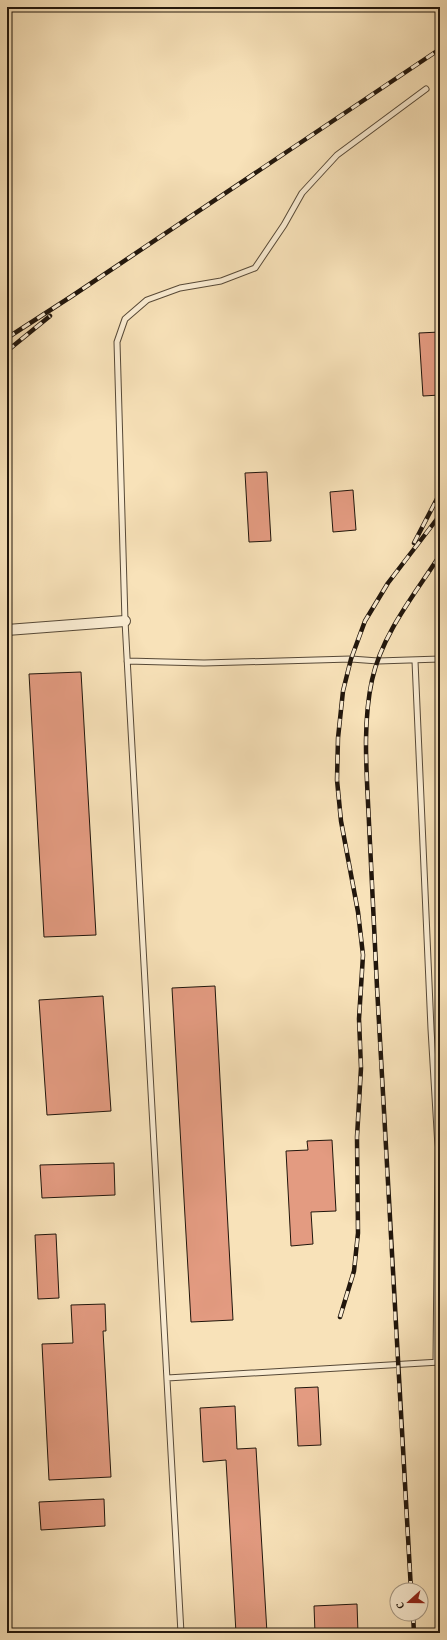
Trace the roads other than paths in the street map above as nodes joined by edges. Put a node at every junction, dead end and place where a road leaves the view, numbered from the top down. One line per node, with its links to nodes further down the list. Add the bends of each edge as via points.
1 (426, 89): 2 (lane, via 337,155 302,193 255,268 220,281 180,288 147,300 125,319 117,342)
2 (125, 622): 3 (street); 6 (lane)
3 (7, 630)
4 (440, 659): 5 (lane)
5 (415, 660): 6 (lane, via 378,661 352,658 204,663); 7 (lane, via 438,1147)
6 (128, 661): 8 (lane)
7 (438, 1362): 8 (lane)
8 (167, 1378): 9 (lane)
9 (181, 1633)

